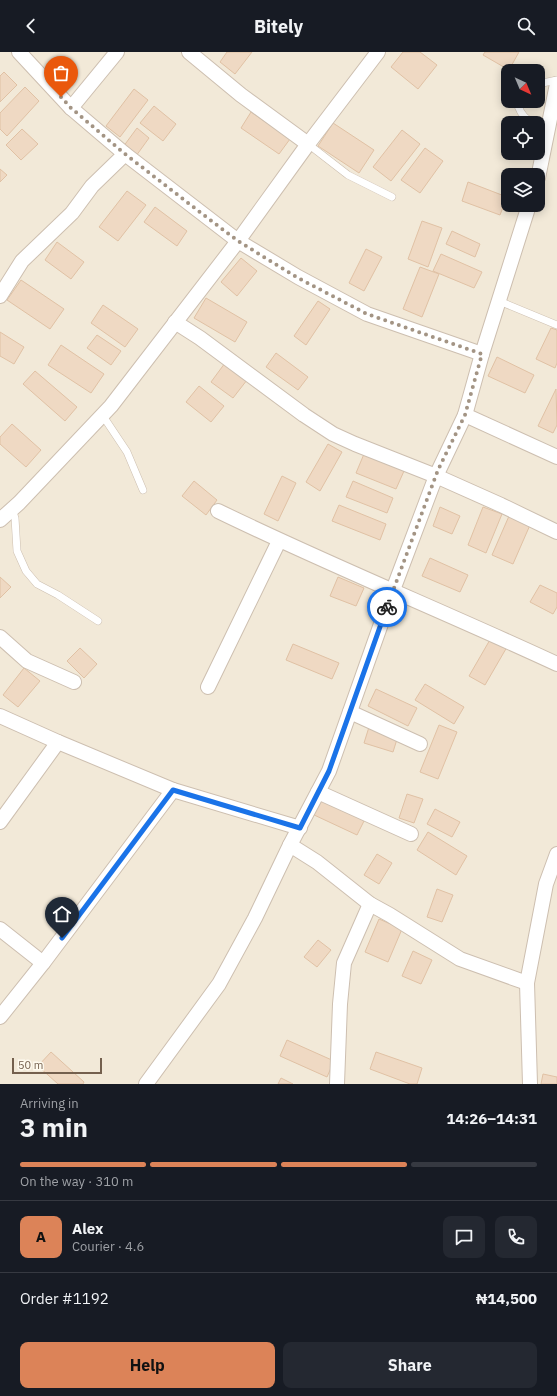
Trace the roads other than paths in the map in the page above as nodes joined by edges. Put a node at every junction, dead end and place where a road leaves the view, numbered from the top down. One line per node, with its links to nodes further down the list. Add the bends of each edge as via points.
1 (19, 52): 8 (street)
2 (117, 52): 8 (street)
3 (189, 52): 10 (street, via 241,95)
4 (378, 52): 10 (street)
5 (557, 80): 6 (lane)
6 (545, 83)
7 (557, 84): 9 (street)
8 (71, 108): 11 (street)
9 (545, 121)
10 (308, 144): 12 (lane, via 348,175); 14 (street)
11 (125, 154): 14 (street); 15 (street, via 92,186 72,213 22,261)
12 (392, 197)
13 (527, 212): 16 (street)
14 (238, 241): 17 (street); 19 (street, via 298,278 367,314)
15 (0, 296)
16 (499, 301): 18 (lane); 19 (street)
17 (176, 322): 21 (street); 23 (street, via 333,434)
18 (557, 325)
19 (482, 354): 20 (street)
20 (465, 415): 22 (street); 23 (street)
21 (103, 416): 24 (lane, via 127,452); 25 (street)
22 (557, 457)
23 (436, 476): 28 (street); 30 (street)
24 (143, 490)
25 (12, 509): 27 (street); 31 (lane, via 17,551 26,571 37,584)
26 (218, 511): 29 (street)
27 (0, 520)
28 (557, 532)
29 (279, 541): 30 (street); 35 (street)
30 (393, 590): 33 (street); 36 (street)
31 (98, 621)
32 (0, 637): 34 (street, via 27,661)
33 (557, 664)
34 (74, 682)
35 (208, 687)
36 (350, 712): 39 (street); 41 (street, via 329,771)
37 (0, 716): 38 (street)
38 (58, 742): 40 (street); 42 (street)
39 (420, 744)
40 (173, 790): 43 (street); 49 (street)
41 (318, 792): 43 (street); 44 (street)
42 (0, 822)
43 (300, 828): 45 (street)
44 (411, 834)
45 (290, 844): 47 (street); 52 (street, via 255,918 219,984)
46 (557, 854): 50 (street, via 546,884)
47 (370, 904): 50 (street, via 460,959); 53 (street, via 344,963)
48 (0, 929): 49 (street)
49 (43, 963): 51 (street)
50 (527, 983): 54 (street)
51 (0, 1017)
52 (146, 1084)
53 (338, 1084)
54 (530, 1084)

